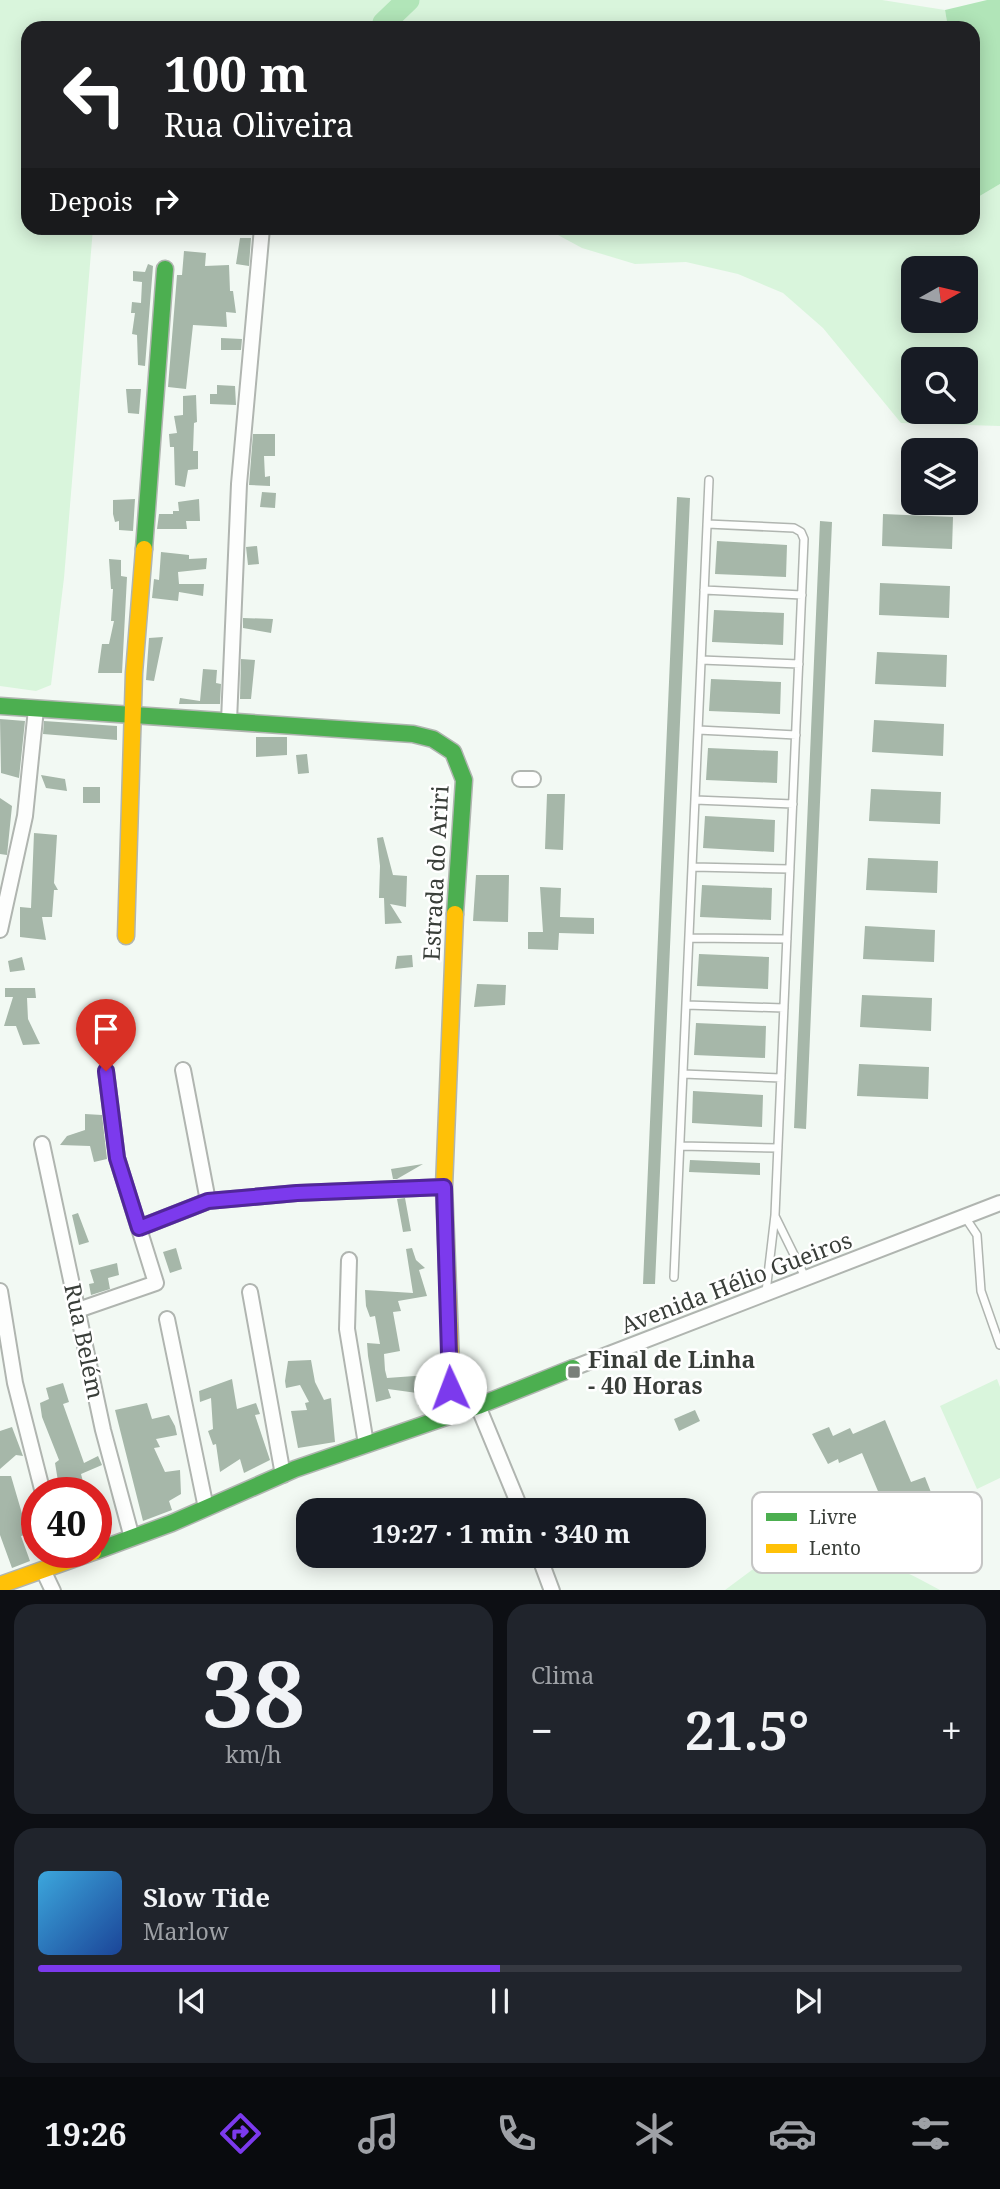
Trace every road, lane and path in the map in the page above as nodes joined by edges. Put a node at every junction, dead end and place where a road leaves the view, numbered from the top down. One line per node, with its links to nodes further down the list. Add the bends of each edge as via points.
1 (261, 235): 12 (street, via 239,484)
2 (164, 269): 11 (street)
3 (709, 480): 4 (lane)
4 (707, 524): 5 (lane); 6 (lane, via 801,531)
5 (704, 590): 6 (lane); 7 (lane)
6 (802, 595): 8 (lane)
7 (701, 660): 8 (lane); 13 (lane)
8 (799, 664): 14 (lane)
9 (0, 706): 10 (street, Estrada do Ariri)
10 (36, 709): 11 (street, Estrada do Ariri); 19 (street, via 25,816)
11 (133, 713): 12 (street, Estrada do Ariri); 20 (street)
12 (229, 721): 32 (street, Estrada do Ariri, via 413,734 445,745 460,764 464,789)
13 (698, 730): 14 (lane); 15 (lane)
14 (796, 735): 16 (lane)
15 (695, 800): 16 (lane); 17 (lane)
16 (793, 804): 18 (lane)
17 (692, 867): 18 (lane); 21 (lane)
18 (790, 869): 22 (lane)
19 (0, 930)
20 (126, 936)
21 (689, 938): 22 (lane); 23 (lane)
22 (787, 939): 24 (lane)
23 (686, 1005): 24 (lane); 27 (lane)
24 (784, 1008): 28 (lane)
25 (184, 1070): 33 (street)
26 (106, 1071): 37 (street, via 117,1158)
27 (683, 1074): 28 (lane); 30 (lane)
28 (780, 1079): 31 (lane)
29 (42, 1143): 44 (street, Rua Belém)
30 (680, 1146): 31 (lane); 39 (lane)
31 (778, 1148): 35 (lane)
32 (444, 1187): 33 (street); 49 (street, Estrada do Ariri)
33 (208, 1201): 37 (street)
34 (1000, 1203): 36 (street, Avenida Hélio Gueiros)
35 (775, 1215): 40 (lane); 43 (lane)
36 (965, 1217): 40 (street, Avenida Hélio Gueiros); 46 (lane, via 977,1235 981,1292)
37 (139, 1228): 44 (street, via 156,1283)
38 (349, 1260): 50 (street, via 347,1329)
39 (674, 1277)
40 (806, 1279): 43 (street, Avenida Hélio Gueiros)
41 (0, 1291): 52 (street, via 15,1383)
42 (250, 1292): 51 (street)
43 (766, 1295): 47 (street, Avenida Hélio Gueiros)
44 (78, 1310): 55 (street, Rua Belém)
45 (167, 1319): 54 (street)
46 (1000, 1345)
47 (573, 1368): 48 (street, Avenida Hélio Gueiros)
48 (478, 1406): 49 (street, Avenida Hélio Gueiros); 53 (street)
49 (453, 1415): 50 (street, Avenida Hélio Gueiros)
50 (366, 1444): 51 (street, Avenida Hélio Gueiros)
51 (283, 1475): 54 (street, Avenida Hélio Gueiros)
52 (39, 1477)
53 (516, 1498)
54 (206, 1508): 55 (street, Avenida Hélio Gueiros)
55 (132, 1538): 56 (street, Avenida Hélio Gueiros)
56 (112, 1546)
57 (46, 1568): 59 (street, Avenida Hélio Gueiros)
58 (543, 1568): 62 (street)
59 (43, 1570): 60 (street, Avenida Hélio Gueiros); 61 (street)
60 (0, 1584)
61 (53, 1590)
62 (552, 1590)

